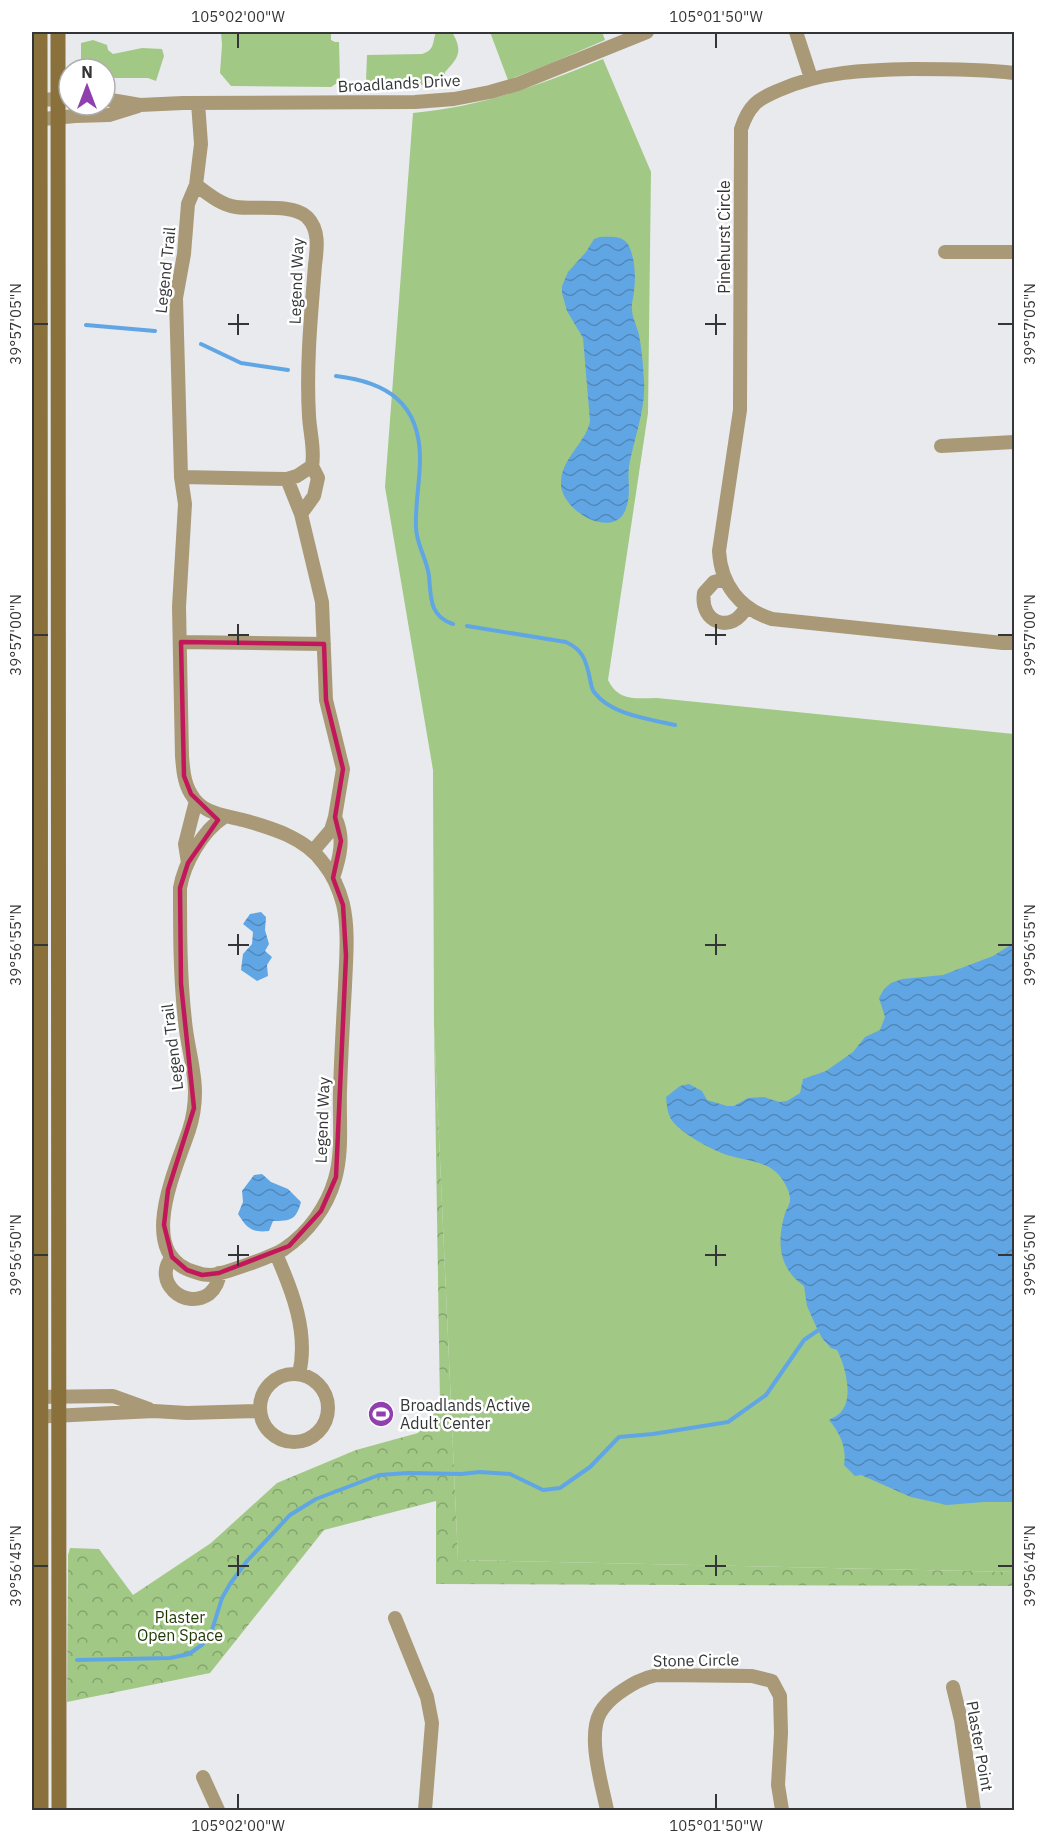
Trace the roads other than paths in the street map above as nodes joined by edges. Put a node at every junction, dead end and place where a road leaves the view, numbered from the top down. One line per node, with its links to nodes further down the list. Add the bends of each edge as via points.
1 (40, 32): 8 (main road)
2 (58, 32): 5 (main road)
3 (647, 32): 11 (street, Broadlands Drive, via 518,84 454,99)
4 (796, 32): 7 (street)
5 (60, 57)
6 (1014, 73): 7 (street, Pinehurst Circle, via 880,69)
7 (811, 78): 25 (street, Pinehurst Circle, via 760,99 741,129 740,387 720,542)
8 (36, 100): 9 (street); 15 (main road)
9 (57, 100)
10 (117, 101): 12 (street, Broadlands Drive)
11 (198, 103): 12 (street, Broadlands Drive); 16 (street, Legend Trail, via 201,144)
12 (140, 105): 13 (street, Broadlands Drive)
13 (117, 113)
14 (58, 117): 15 (street, Broadlands Drive); 34 (main road)
15 (36, 120): 33 (main road)
16 (196, 185): 21 (street, Legend Way, via 234,207 291,209 306,216 314,228 317,243 310,326 309,417); 22 (street, Legend Trail, via 188,204 176,298)
17 (945, 252): 18 (street)
18 (1014, 252)
19 (1014, 442): 20 (street)
20 (941, 446)
21 (312, 466): 23 (street); 24 (street, Legend Way, via 318,478 314,496)
22 (180, 477): 23 (street); 27 (street, Legend Trail, via 185,504)
23 (287, 479): 24 (street)
24 (301, 514): 29 (street, via 322,602)
25 (725, 579): 26 (street, Pinehurst Circle); 26 (street, via 714,582 704,593 707,614 713,620 727,623 738,619)
26 (746, 607): 28 (street, Pinehurst Circle, via 782,621)
27 (180, 642): 29 (street); 30 (street, Legend Trail, via 184,776)
28 (1014, 643)
29 (324, 644): 32 (street, via 326,700 343,769)
30 (196, 801): 31 (street); 38 (street, Legend Trail, via 185,844)
31 (224, 817): 35 (street, Legend Way, via 282,832); 38 (street, Legend Trail, via 208,830)
32 (335, 817): 35 (street, via 331,830); 39 (street, via 341,841)
33 (36, 835): 34 (street); 36 (main road)
34 (58, 835): 37 (main road)
35 (313, 851): 39 (street, Legend Way)
36 (36, 857): 37 (street); 45 (main road)
37 (59, 857): 44 (main road)
38 (188, 863): 41 (street, Legend Trail, via 180,888 181,984 195,1089 189,1130 164,1209 166,1243)
39 (333, 878): 40 (street, Legend Way, via 346,926 336,1177 312,1224)
40 (276, 1254): 42 (street); 43 (street, via 297,1314 301,1339)
41 (172, 1257): 42 (street, via 187,1270 202,1275); 42 (street, Legend Trail, via 167,1263 166,1280 176,1294 187,1299 210,1293 219,1281)
42 (219, 1273)
43 (299, 1374): 47 (street, via 288,1374 270,1383 260,1401); 47 (street, via 317,1383 328,1401 320,1430 302,1441 279,1439 263,1422)
44 (59, 1396): 45 (street); 46 (street, via 113,1396); 48 (main road)
45 (36, 1397): 49 (main road)
46 (153, 1411): 47 (street); 48 (street)
47 (260, 1411)
48 (59, 1416): 49 (street); 54 (main road)
49 (36, 1417): 53 (main road)
50 (395, 1618): 56 (street, via 427,1697 432,1723)
51 (952, 1687): 59 (street, Plaster Point, via 961,1720)
52 (203, 1777): 55 (street)
53 (41, 1810)
54 (59, 1810)
55 (218, 1810)
56 (425, 1810)
57 (607, 1810): 58 (street, Stone Circle, via 595,1743 600,1712 622,1691 643,1678 657,1675 752,1676 772,1681 780,1696 778,1785)
58 (782, 1810)
59 (974, 1810)

